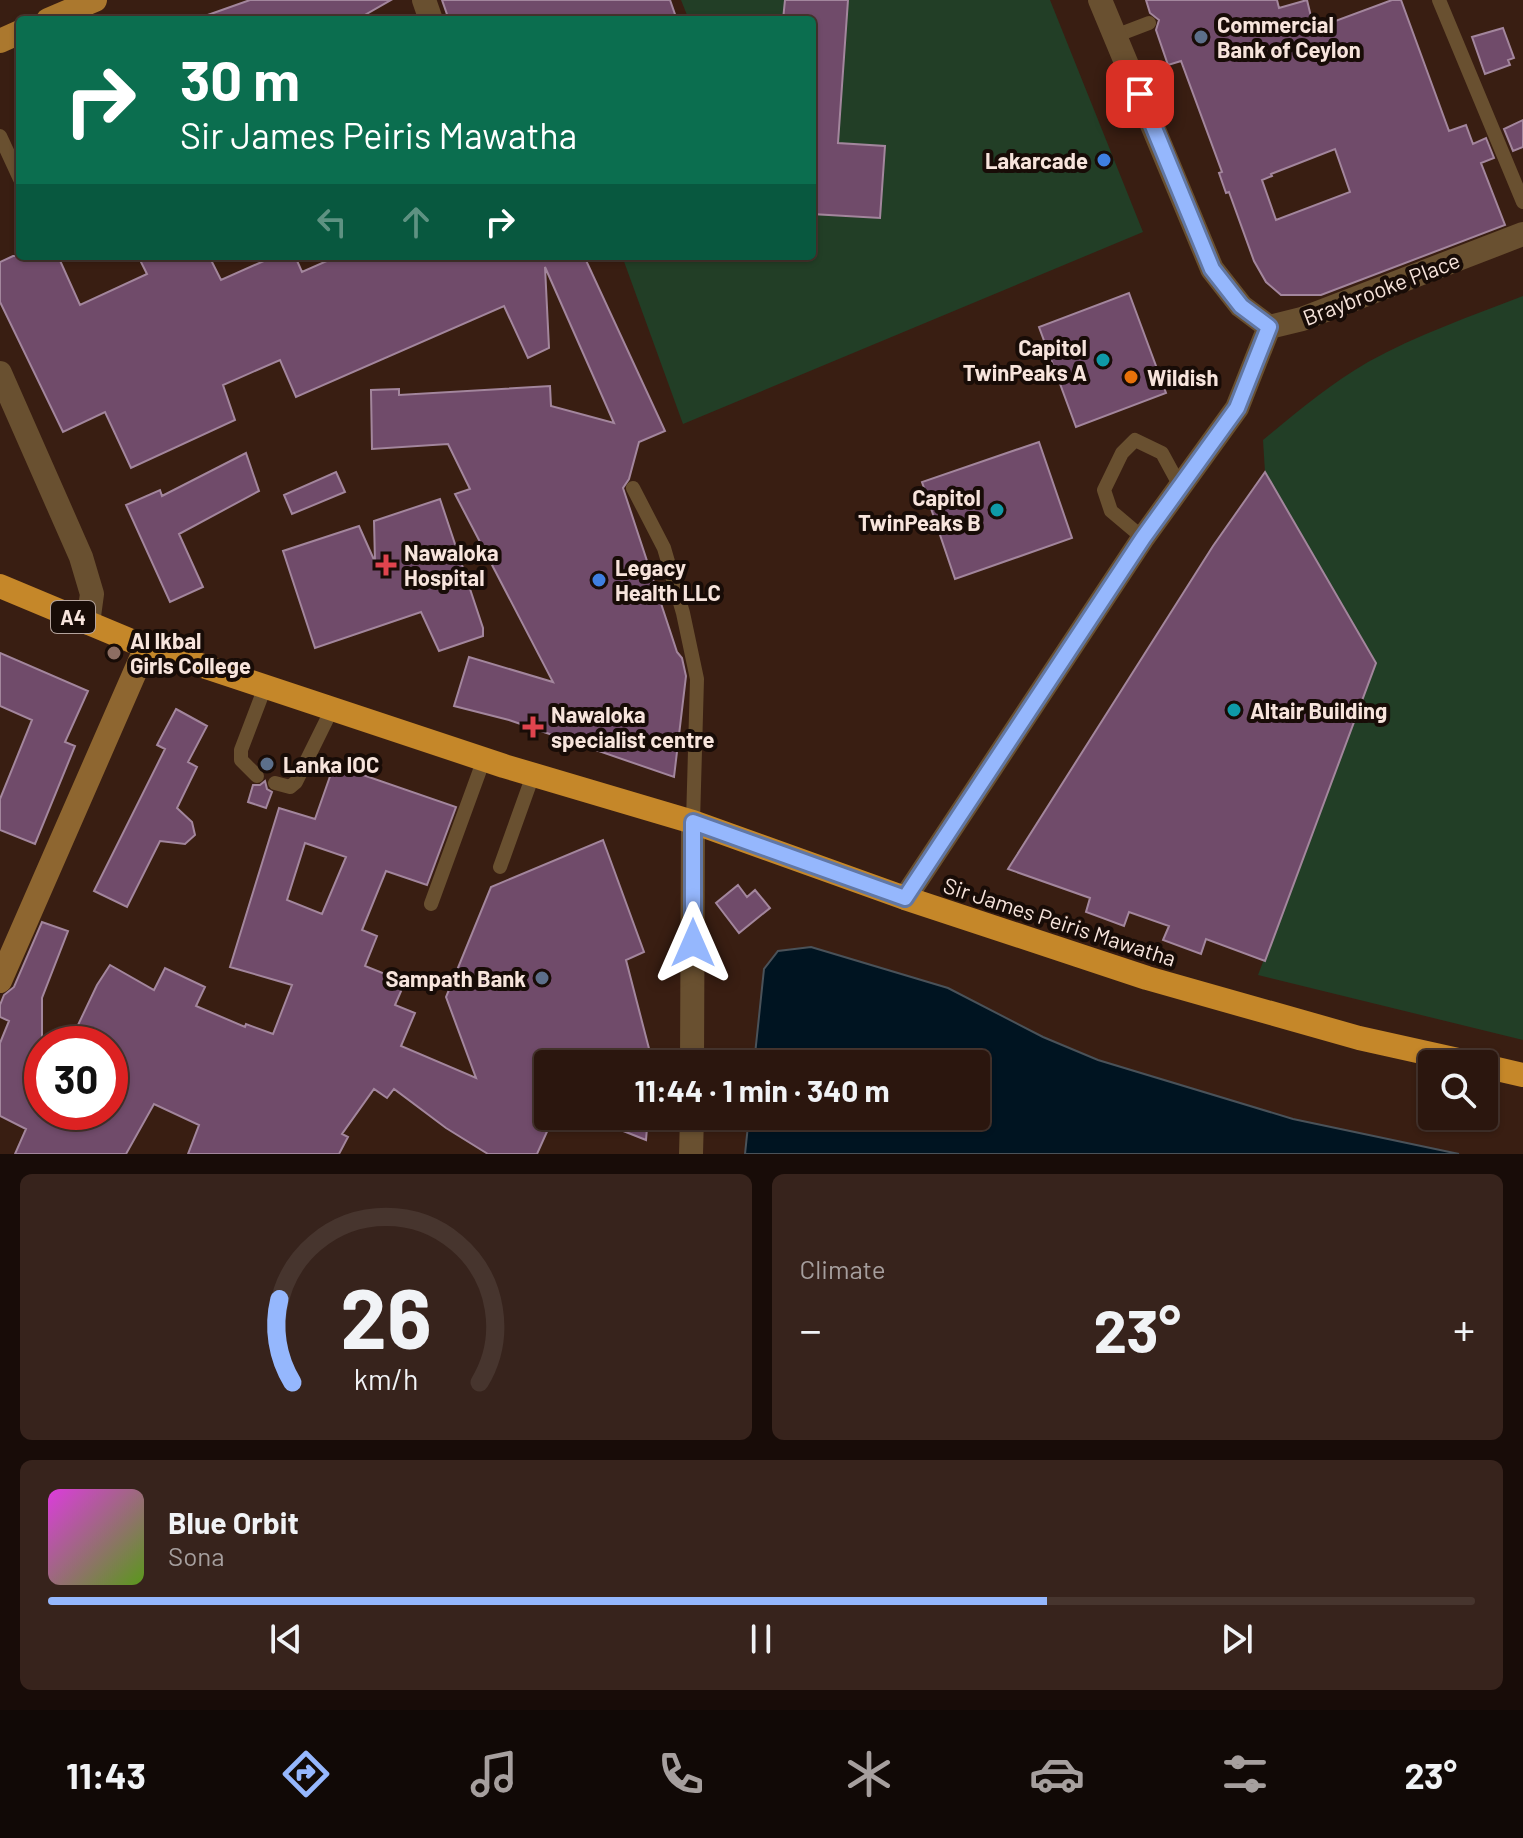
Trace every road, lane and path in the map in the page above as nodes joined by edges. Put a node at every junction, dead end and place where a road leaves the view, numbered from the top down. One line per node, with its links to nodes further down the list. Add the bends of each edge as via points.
1 (95, 0): 4 (main road)
2 (1100, 0): 6 (street)
3 (1439, 0): 9 (lane)
4 (57, 16)
5 (1149, 23): 6 (lane)
6 (1115, 36): 11 (street, via 1212,269 1241,306)
7 (0, 136): 8 (lane)
8 (16, 170)
9 (1523, 202)
10 (1523, 234): 11 (street, Braybrooke Place)
11 (1269, 327): 14 (street, via 1237,408)
12 (0, 373): 17 (street, via 81,557 92,594)
13 (633, 488): 25 (lane, via 664,548 697,679)
14 (1181, 488): 15 (street); 15 (lane, via 1162,453 1135,440 1122,453 1104,490 1111,511)
15 (1143, 538): 27 (street)
16 (0, 586): 17 (highway, Sir James Peiris Mawatha / A4)
17 (88, 623): 18 (highway, Sir James Peiris Mawatha / A4)
18 (146, 647): 19 (highway, Sir James Peiris Mawatha / A4); 29 (street)
19 (265, 687): 20 (highway, Sir James Peiris Mawatha / A4); 23 (lane, via 241,750 241,760)
20 (332, 709): 21 (highway, Sir James Peiris Mawatha / A4); 24 (lane, via 296,782 290,787)
21 (484, 759): 22 (highway, Sir James Peiris Mawatha / A4); 28 (lane)
22 (533, 775): 25 (highway, Sir James Peiris Mawatha / A4); 26 (lane)
23 (257, 776)
24 (275, 783)
25 (693, 822): 27 (highway, Sir James Peiris Mawatha / A4); 30 (street)
26 (500, 867)
27 (905, 898): 31 (highway, Sir James Peiris Mawatha / A4, via 1147,978)
28 (431, 904)
29 (0, 981)
30 (692, 1050)
31 (1418, 1051)
32 (1498, 1069): 33 (highway)
33 (1523, 1075)
34 (692, 1130): 35 (street)
35 (691, 1154)

